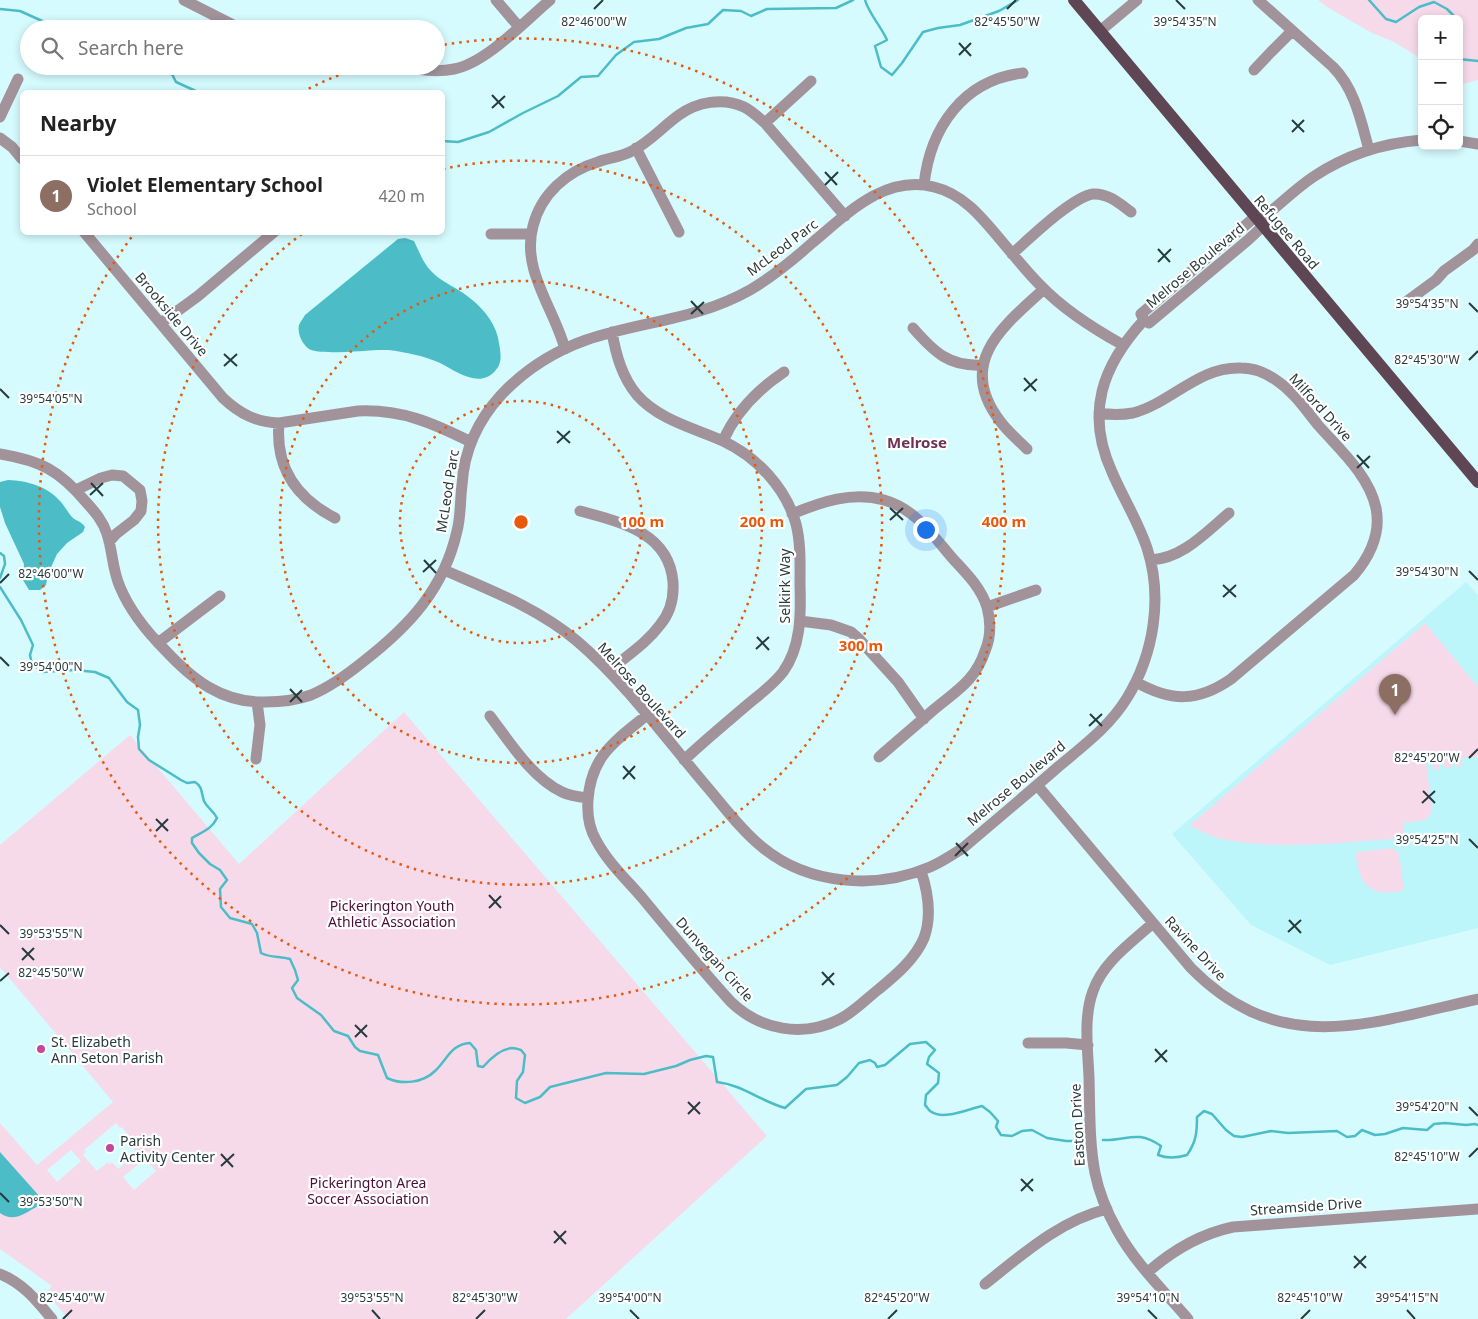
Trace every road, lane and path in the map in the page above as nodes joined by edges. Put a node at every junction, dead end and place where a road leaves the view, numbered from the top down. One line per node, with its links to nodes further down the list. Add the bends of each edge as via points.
1 (184, 0): 7 (street)
2 (496, 0): 8 (street)
3 (550, 0): 8 (street)
4 (1074, 0): 9 (main road, Refugee Road)
5 (1137, 0): 9 (street)
6 (1258, 0): 10 (street)
7 (223, 20)
8 (518, 27): 11 (street, via 464,67)
9 (1100, 31): 28 (main road, Refugee Road)
10 (1292, 32): 12 (street); 23 (street, via 1333,67 1346,84 1356,105)
11 (445, 70)
12 (1254, 70)
13 (1023, 74): 25 (street, via 988,83 951,112 934,141)
14 (18, 79): 16 (street)
15 (811, 81): 17 (street)
16 (0, 117)
17 (765, 123): 22 (street, via 743,106 732,102 712,102 687,109); 27 (street)
18 (0, 138): 24 (street)
19 (1418, 140): 23 (street)
20 (1463, 142): 21 (street)
21 (1478, 144)
22 (636, 148): 29 (street); 31 (street, via 588,165 565,178 548,194 536,214)
23 (1369, 150): 28 (street, via 1316,176)
24 (20, 157)
25 (924, 185): 27 (street, McLeod Parc, via 881,192); 35 (street, McLeod Parc, via 950,193 969,206)
26 (1131, 212): 35 (street, via 1103,195 1082,197)
27 (845, 216): 40 (street, McLeod Parc, via 788,264 741,294 703,311)
28 (1259, 221): 41 (street, Melrose Boulevard, via 1248,240 1149,323 1144,320); 51 (main road, Refugee Road)
29 (679, 232)
30 (491, 234): 31 (street)
31 (531, 234): 42 (street, via 534,272)
32 (87, 235): 38 (street, Brookside Drive)
33 (270, 235): 38 (street)
34 (1478, 244): 37 (street)
35 (1012, 254): 36 (street, McLeod Parc)
36 (1044, 289): 41 (street, McLeod Parc, via 1060,304); 43 (street, via 1001,330 988,349)
37 (1406, 302)
38 (161, 324): 46 (street, Brookside Drive, via 232,407 252,419)
39 (913, 328): 43 (street, via 949,360 970,366)
40 (612, 332): 42 (street, McLeod Parc); 47 (street, Selkirk Way, via 620,366 639,397 668,418)
41 (1123, 345): 45 (street, Melrose Boulevard, via 1104,380)
42 (565, 349): 48 (street, McLeod Parc, via 536,365 508,388 485,415)
43 (983, 365): 49 (street, via 982,384 989,404 1000,422)
44 (784, 372): 47 (street, via 748,402 733,420)
45 (1099, 413): 58 (street, Melrose Boulevard, via 1106,459 1144,538); 66 (street, Milford Drive, via 1123,415 1145,408 1218,370 1254,370 1285,386 1301,403 1361,476 1376,508 1374,544 1359,569 1231,679 1212,691 1190,696 1167,695)
46 (278, 423): 48 (street, Brookside Drive, via 346,412 382,411 417,418); 56 (street, via 280,456 290,478 310,502)
47 (723, 441): 55 (street, Selkirk Way, via 747,455 765,471 780,490)
48 (471, 442): 59 (street, McLeod Parc, via 465,458 458,529)
49 (1027, 449)
50 (0, 454): 52 (street, McLeod Parc, via 43,466 63,477)
51 (1478, 482)
52 (76, 490): 57 (street, McLeod Parc, via 101,520); 57 (street, via 112,475 123,476 140,490 141,512)
53 (580, 511): 65 (street, via 624,524 644,534 660,549 671,570 671,604 661,624)
54 (1229, 513): 58 (street, via 1182,551 1161,560)
55 (792, 514): 62 (street, via 849,497 872,497 895,504 915,516 932,533 975,584); 63 (street, Selkirk Way, via 800,550)
56 (335, 518)
57 (109, 542): 64 (street, McLeod Parc, via 121,590 136,616)
58 (1151, 560): 66 (street, Melrose Boulevard, via 1154,626)
59 (444, 570): 65 (street, Melrose Boulevard, via 544,617 577,641); 67 (street, McLeod Parc, via 430,595 400,632 353,669 312,694 289,700)
60 (1036, 590): 62 (street)
61 (220, 596): 64 (street)
62 (986, 607): 70 (street, via 990,631 980,664 959,690)
63 (800, 621): 70 (street, via 851,632 898,682); 73 (street, Selkirk Way, via 798,640 783,672)
64 (158, 643): 67 (street, McLeod Parc, via 188,674 207,688 229,697)
65 (609, 671): 68 (street, Melrose Boulevard)
66 (1136, 682): 74 (street, Melrose Boulevard, via 1124,703 1104,726)
67 (257, 702): 72 (street, via 260,725)
68 (646, 715): 73 (street, Melrose Boulevard); 75 (street, Dunvegan Circle, via 604,753 593,774)
69 (490, 716): 75 (street, via 546,782 565,794)
70 (924, 719): 71 (street)
71 (879, 757)
72 (256, 759)
73 (684, 760): 76 (street, Melrose Boulevard, via 750,836 768,852 792,866 826,877 862,881)
74 (1037, 785): 76 (street, Melrose Boulevard, via 963,848); 77 (street, Ravine Drive)
75 (588, 798): 76 (street, Dunvegan Circle, via 592,831 615,867 739,1010 782,1029 812,1029 840,1019 912,958 924,938 928,915)
76 (921, 871)
77 (1153, 923): 78 (street, Ravine Drive, via 1191,968 1218,993 1248,1010 1282,1022 1317,1028 1350,1026); 80 (street, Easton Drive, via 1120,952 1099,978 1089,1010)
78 (1478, 1000)
79 (1028, 1043): 80 (street)
80 (1088, 1045): 81 (street, Easton Drive, via 1095,1174)
81 (1107, 1209): 83 (street, Easton Drive, via 1122,1239); 85 (street, via 1054,1231)
82 (1478, 1209): 83 (street, Streamside Drive, via 1233,1227 1186,1244)
83 (1148, 1272): 87 (street, Easton Drive)
84 (0, 1274): 86 (street, via 29,1292)
85 (985, 1284)
86 (52, 1319)
87 (1188, 1319)

